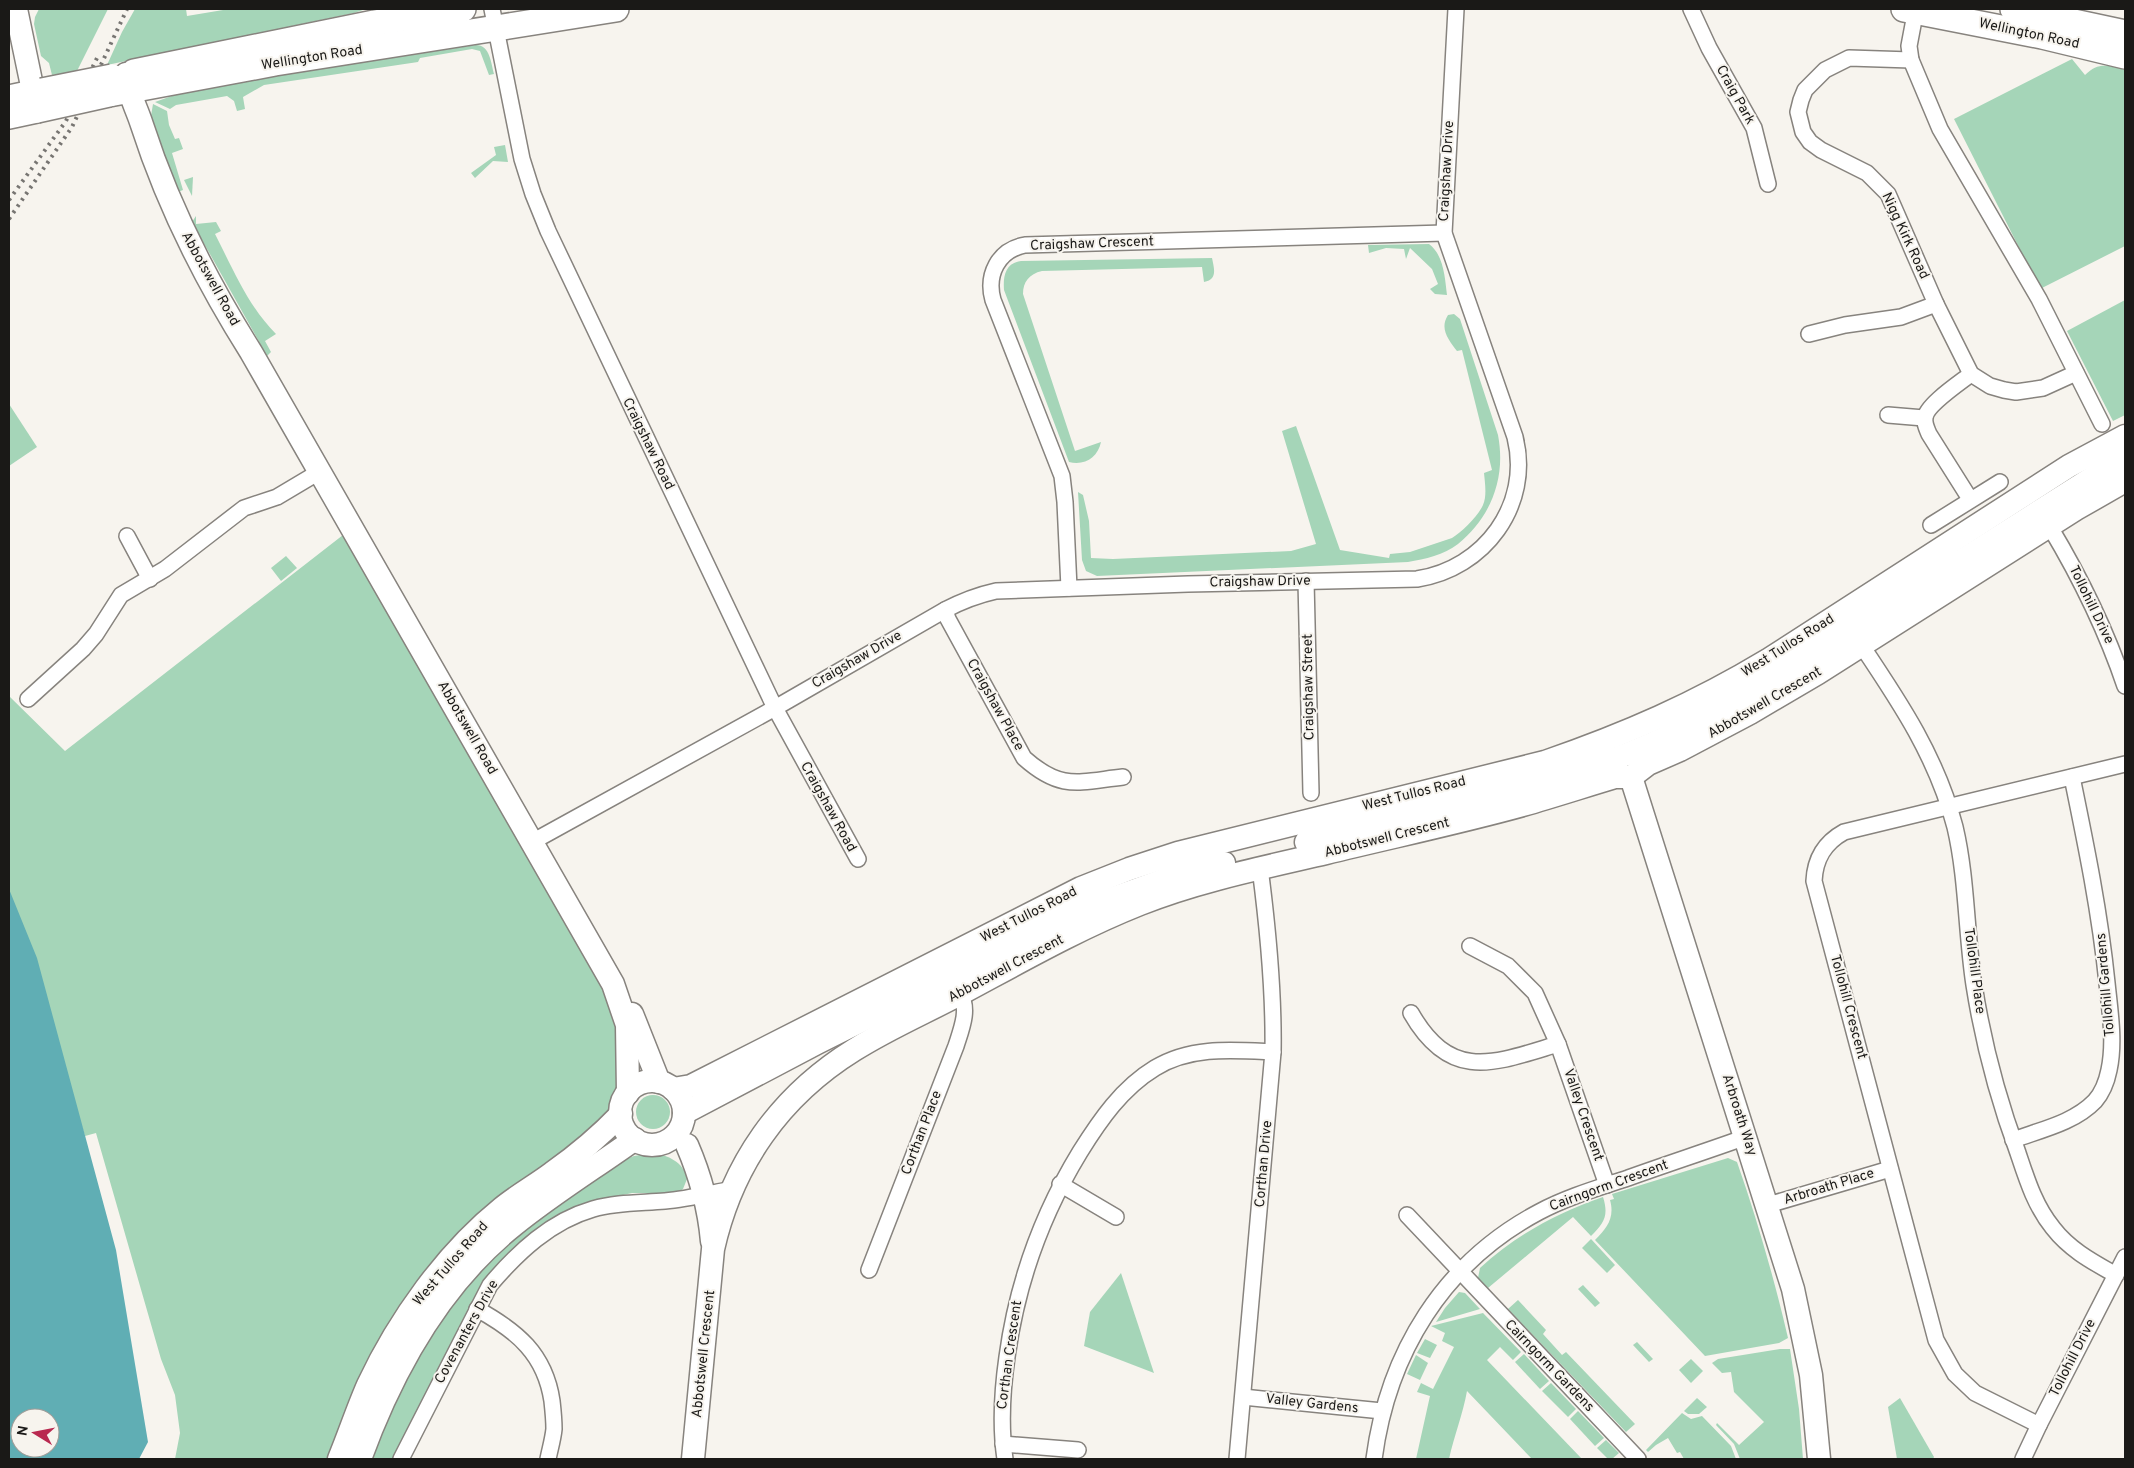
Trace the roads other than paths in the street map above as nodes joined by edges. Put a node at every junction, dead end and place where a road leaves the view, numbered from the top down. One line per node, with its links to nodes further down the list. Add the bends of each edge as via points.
1 (16, 9): 15 (main road)
2 (463, 9): 9 (main road, Wellington Road)
3 (616, 9): 8 (main road, Wellington Road)
4 (1456, 9): 18 (street, Craigshaw Drive)
5 (1691, 9): 17 (street, Craig Park, via 1754,128)
6 (1912, 9): 11 (main road, Wellington Road); 12 (street)
7 (2013, 9): 10 (main road, Wellington Road)
8 (494, 18): 9 (main road, Wellington Road); 42 (street, Craigshaw Road, via 522,159 533,194 594,330)
9 (402, 24): 13 (main road, Wellington Road)
10 (2125, 33)
11 (2125, 56)
12 (1911, 60): 19 (street, Nigg Kirk Road, via 1854,57 1836,63 1805,90 1798,112 1803,132 1810,142 1867,173 1888,194); 21 (street, via 1940,129 2039,299)
13 (118, 84): 15 (main road, Wellington Road, bridge); 28 (main road, Abbotswell Road, via 138,115 194,255)
14 (9, 98): 15 (main road, Wellington Road)
15 (38, 98): 16 (main road, Wellington Road)
16 (9, 116)
17 (1768, 184)
18 (1444, 233): 36 (street, Craigshaw Drive, via 1517,447 1517,476 1506,515 1473,557 1434,577); 37 (street, Craigshaw Crescent, via 1025,246 1008,251 999,259 991,277 990,292 1063,481)
19 (1936, 304): 20 (street, via 1901,317); 22 (street, Nigg Kirk Road)
20 (1809, 334)
21 (2076, 373): 22 (street, via 2042,388 2016,392 1990,386); 25 (street)
22 (1971, 374): 24 (street, via 1931,407)
23 (1888, 415): 24 (street)
24 (1924, 418): 31 (street, via 1929,434)
25 (2102, 424)
26 (2125, 436): 58 (main road, West Tullos Road, via 2069,466 1768,660 1660,718 1545,762 1188,851 1129,869 1081,888 690,1086)
27 (2125, 457): 60 (main road, West Tullos Road, via 1776,678 1665,738 1608,762 1546,782 1183,873 1088,907)
28 (319, 472): 35 (street, via 278,497 244,508); 49 (main road, Abbotswell Road)
29 (2125, 481): 33 (main road, Abbotswell Crescent)
30 (2000, 482): 31 (street)
31 (1970, 499): 32 (street)
32 (1931, 525)
33 (2050, 527): 39 (main road, Abbotswell Crescent); 40 (street, Tollohill Drive, via 2074,567 2114,652)
34 (126, 536): 35 (street)
35 (150, 579): 41 (street, via 121,594 83,649)
36 (1306, 581): 37 (street, Craigshaw Drive); 47 (street, Craigshaw Street)
37 (1069, 588): 38 (street, Craigshaw Drive, via 996,591 966,599)
38 (945, 610): 42 (street, Craigshaw Drive); 44 (street, Craigshaw Place, via 1024,758 1037,770 1056,780 1070,782)
39 (1862, 646): 45 (main road, Abbotswell Crescent, via 1750,713 1648,764); 48 (street, Tollohill Place, via 1917,731 1940,780)
40 (2125, 686)
41 (28, 699)
42 (775, 708): 49 (street, Craigshaw Drive); 50 (street, Craigshaw Road)
43 (2125, 764): 46 (street, Tollohill Crescent)
44 (1123, 777)
45 (1631, 777): 51 (main road, Abbotswell Crescent, via 1615,777 1518,806); 62 (main road, Arbroath Way)
46 (2072, 777): 48 (street, Tollohill Crescent); 64 (street, Tollohill Gardens, via 2103,941 2111,1019 2109,1072 2095,1100 2080,1112 2063,1122)
47 (1311, 793)
48 (1948, 806): 64 (street, Tollohill Place, via 1963,874 1974,984 1988,1056); 67 (street, Tollohill Crescent, via 1844,832 1822,849 1815,871 1814,881)
49 (532, 842): 53 (main road, Abbotswell Road)
50 (858, 860)
51 (1260, 868): 54 (main road, Abbotswell Crescent, via 1141,903 1063,938); 57 (street, Corthan Drive, via 1274,1015)
52 (1470, 946): 56 (street, Valley Crescent, via 1508,966 1535,993)
53 (613, 984): 58 (main road, via 624,996); 59 (main road, via 627,1024)
54 (960, 994): 70 (main road, Abbotswell Crescent, via 854,1050 812,1080 771,1121 747,1158); 77 (street, Corthan Place, via 964,1012 956,1046)
55 (1411, 1013): 56 (street, via 1421,1030 1436,1045 1450,1055 1481,1064 1499,1062)
56 (1558, 1044): 69 (street, Valley Crescent)
57 (1273, 1052): 68 (street, Corthan Crescent, via 1211,1050 1184,1055 1156,1068 1128,1088 1109,1110); 81 (street, Corthan Drive)
58 (666, 1085): 59 (main road, via 642,1083); 60 (main road, via 683,1104)
59 (628, 1093): 61 (main road, via 622,1103)
60 (684, 1113): 65 (main road, via 677,1132)
61 (621, 1114): 63 (main road, via 622,1124); 86 (main road, West Tullos Road, via 554,1172 502,1208 433,1281 383,1355)
62 (1746, 1137): 69 (street, Cairngorm Crescent); 72 (main road, Arbroath Way)
63 (635, 1139): 65 (main road); 87 (main road, West Tullos Road, via 514,1225 470,1267 432,1314 400,1367)
64 (2013, 1140): 79 (street, Tollohill Place, via 2039,1210 2077,1253)
65 (659, 1144): 71 (main road, Abbotswell Crescent, via 681,1157)
66 (688, 1145): 71 (main road, Abbotswell Crescent)
67 (1890, 1169): 72 (street, Arbroath Place); 83 (street, Tollohill Crescent, via 1935,1338 1944,1357 1975,1393)
68 (1060, 1184): 74 (street); 84 (street, Corthan Crescent, via 1039,1230 1017,1297 1005,1375 1001,1418)
69 (1607, 1185): 78 (street, Cairngorm Crescent, via 1562,1201 1524,1220)
70 (733, 1189): 71 (street, Covenanters Drive); 75 (main road, Abbotswell Crescent)
71 (703, 1194): 75 (main road, Abbotswell Crescent); 80 (street, Covenanters Drive, via 618,1204 593,1209 569,1219 547,1231 510,1261 490,1285)
72 (1768, 1205): 95 (main road, Arbroath Way, via 1803,1332)
73 (1406, 1215): 78 (street)
74 (1116, 1217)
75 (713, 1249): 90 (main road, Abbotswell Crescent)
76 (2125, 1257): 79 (street, Tollohill Drive)
77 (869, 1270)
78 (1460, 1272): 82 (street, Cairngorm Crescent, via 1430,1308 1412,1337 1393,1375); 94 (street, Cairngorm Gardens)
79 (2116, 1275): 83 (street, Tollohill Drive)
80 (477, 1309): 88 (street, Covenanters Drive); 89 (street, via 524,1341 546,1375 554,1428)
81 (1243, 1397): 82 (street, Valley Gardens); 92 (street, Corthan Drive)
82 (1382, 1411): 93 (street, Cairngorm Crescent)
83 (2039, 1425): 96 (street, Tollohill Drive)
84 (1003, 1444): 85 (street); 91 (street, Corthan Crescent)
85 (1078, 1450)
86 (338, 1459)
87 (360, 1459)
88 (401, 1459)
89 (548, 1459)
90 (693, 1459)
91 (1005, 1459)
92 (1237, 1459)
93 (1374, 1459)
94 (1638, 1459)
95 (1820, 1459)
96 (2023, 1459)

